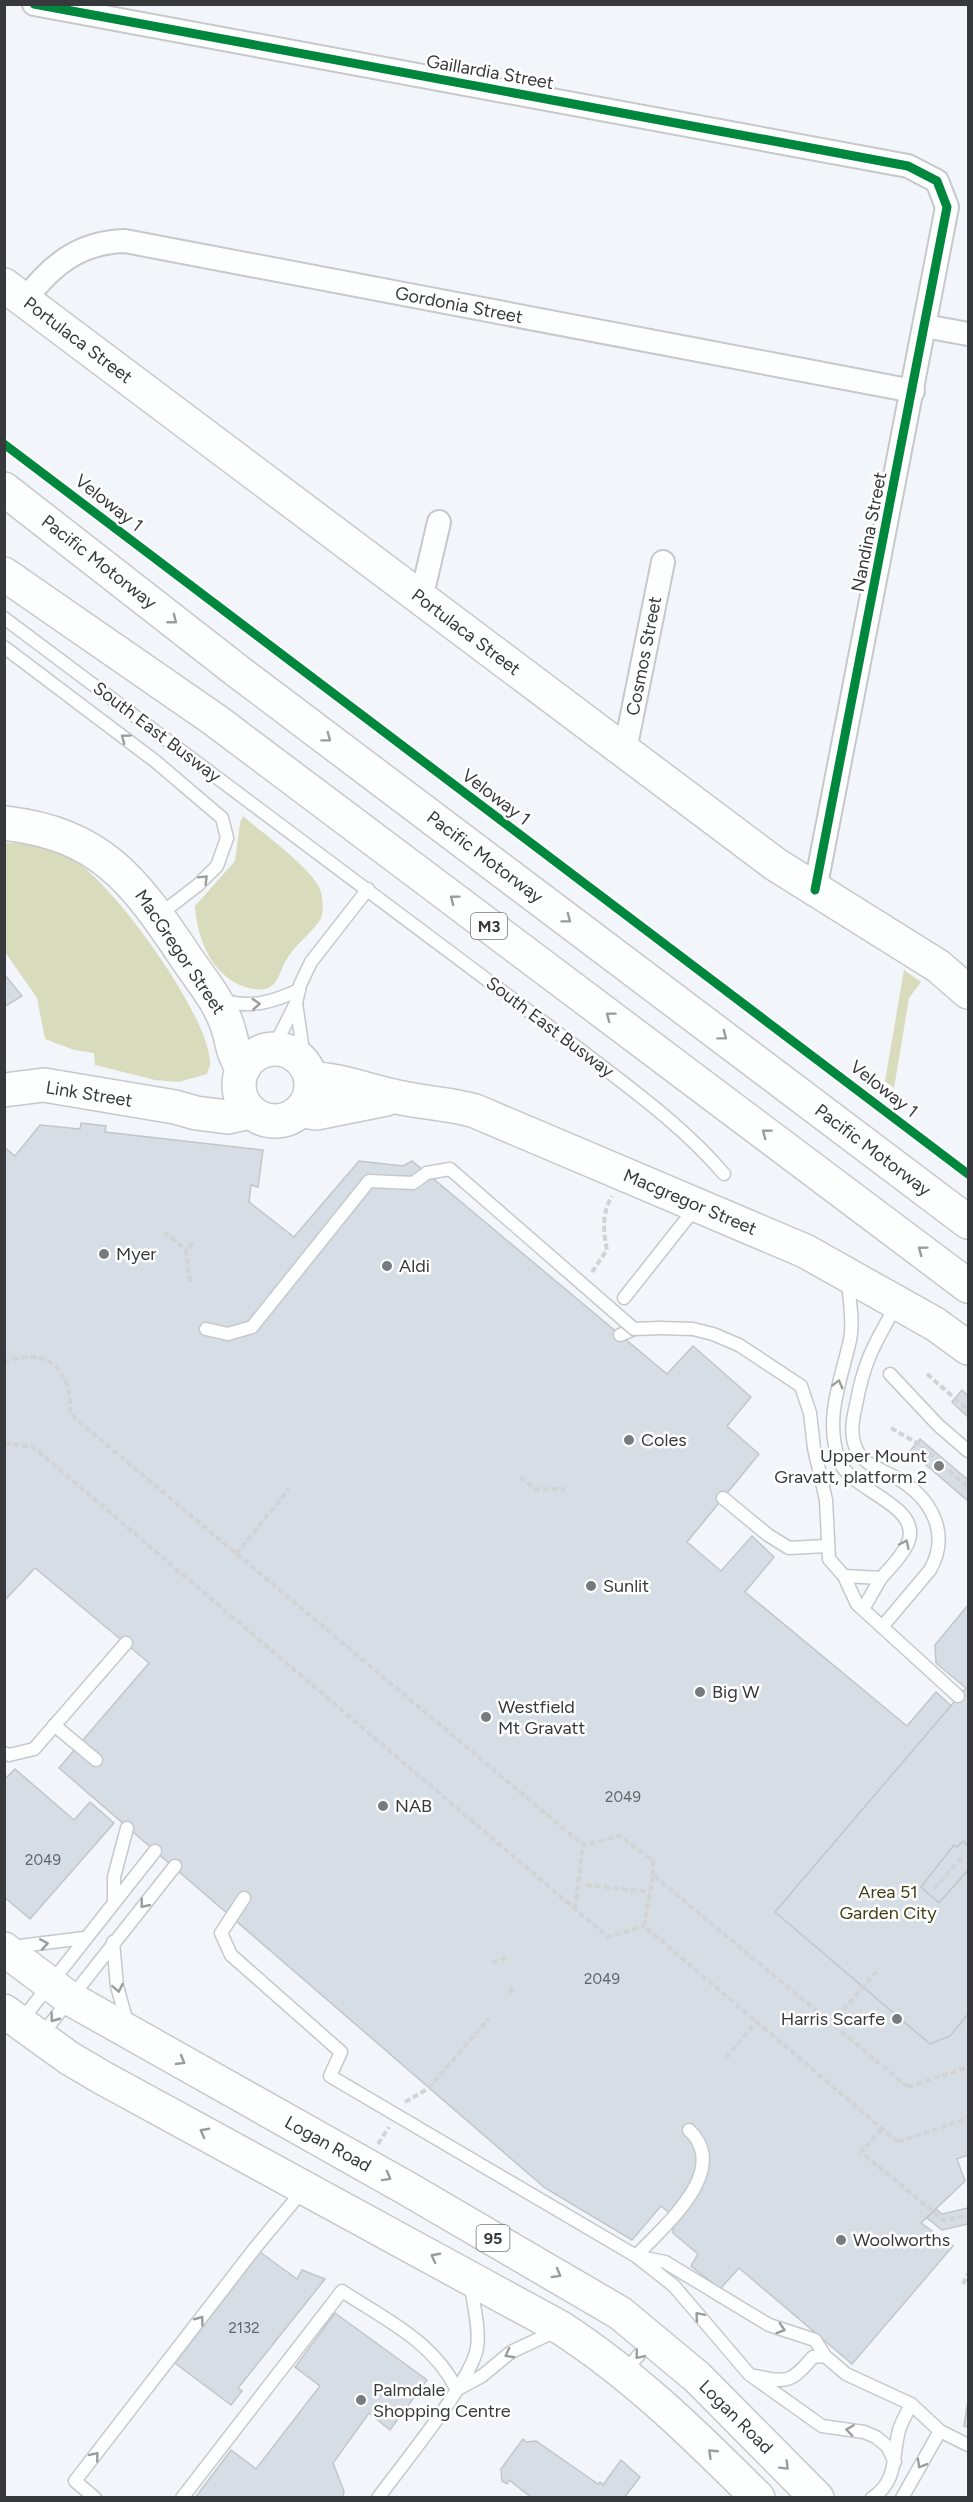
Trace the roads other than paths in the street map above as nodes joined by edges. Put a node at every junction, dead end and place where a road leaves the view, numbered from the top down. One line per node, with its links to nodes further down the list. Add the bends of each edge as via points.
1 (34, 4): 2 (street, Gaillardia Street, via 908,166)
2 (937, 181): 4 (street, Nandina Street, via 947,207)
3 (15, 292): 6 (street, Gordonia Street, via 42,278 84,247 125,241); 11 (main road, Portulaca Street)
4 (925, 326): 5 (street); 6 (street, Nandina Street)
5 (969, 334)
6 (913, 391): 17 (street, Nandina Street)
7 (4, 489): 29 (main road, Pacific Motorway, one-way to 29, via 240,673)
8 (439, 522): 11 (street)
9 (663, 562): 14 (street, Cosmos Street)
10 (4, 574): 31 (main road, M3, one-way to 10, via 215,720)
11 (421, 599): 14 (main road, Portulaca Street)
12 (4, 618): 16 (lane, South East Busway)
13 (4, 647): 18 (lane, one-way to 13, via 217,866 226,838 222,818 155,761)
14 (625, 750): 17 (main road, Portulaca Street)
15 (4, 823): 18 (main road, MacGregor Street, via 54,832 93,850 123,872)
16 (368, 889): 19 (lane, via 322,946); 27 (lane, South East Busway, via 663,1114 702,1148)
17 (815, 890): 20 (main road, Portulaca Street, via 938,966)
18 (158, 916): 22 (main road, MacGregor Street)
19 (299, 990): 21 (lane); 22 (lane, one-way to 19, via 269,1003)
20 (969, 992)
21 (296, 1003): 23 (lane); 23 (lane, via 303,1051)
22 (219, 1010): 23 (main road, MacGregor Street, via 240,1028)
23 (269, 1072): 24 (main road, Link Street, via 228,1117 44,1085); 25 (main road, Macgregor Street, via 327,1079); 26 (main road, via 308,1101); 26 (main road, Macgregor Street, via 260,1118 282,1121)
24 (4, 1090)
25 (394, 1097): 26 (main road, Macgregor Street, via 316,1113); 28 (main road, Macgregor Street, via 475,1111)
26 (301, 1111)
27 (724, 1174)
28 (696, 1206): 30 (main road, Macgregor Street, via 795,1246); 32 (lane)
29 (969, 1221)
30 (847, 1273): 33 (main road, Macgregor Street); 43 (lane, one-way to 30, via 906,1546 909,1527 898,1509 847,1474 834,1447 836,1393 850,1338)
31 (969, 1286)
32 (624, 1298)
33 (898, 1303): 37 (main road, Macgregor Street); 45 (lane, via 863,1368 852,1433 868,1464 899,1479 927,1503 939,1533 930,1570)
34 (206, 1329): 35 (lane, bridge, via 228,1335 252,1327 369,1181 413,1183 427,1173 450,1169)
35 (633, 1329): 36 (lane); 41 (lane, bridge, via 693,1329 713,1334 739,1345 801,1386 810,1413 826,1500)
36 (620, 1335)
37 (969, 1348)
38 (890, 1374): 39 (lane, via 938,1425)
39 (969, 1451)
40 (723, 1498): 41 (lane, via 789,1548)
41 (826, 1546): 42 (lane, via 829,1559)
42 (844, 1576): 43 (lane); 44 (lane)
43 (881, 1578): 44 (lane)
44 (863, 1609): 45 (lane)
45 (882, 1627): 47 (lane)
46 (126, 1643): 48 (lane)
47 (958, 1696)
48 (54, 1725): 49 (lane, via 34,1749); 50 (lane)
49 (4, 1753)
50 (96, 1760)
51 (127, 1828): 55 (lane, via 114,1877)
52 (155, 1851): 55 (lane)
53 (175, 1866): 57 (lane, one-way to 57)
54 (244, 1898): 64 (lane, via 221,1933 231,1954 341,2052 330,2076)
55 (114, 1901): 56 (lane)
56 (84, 1938): 58 (lane, one-way to 56); 59 (lane)
57 (113, 1942): 59 (lane); 61 (lane, one-way to 61, via 117,1986)
58 (4, 1948): 59 (main road, Logan Road / 95)
59 (59, 1992): 60 (lane, one-way to 60); 60 (lane); 61 (main road, Logan Road / 95)
60 (21, 2023): 63 (main road, 95, one-way to 60, via 104,2078)
61 (130, 2033): 67 (main road, Logan Road / 95, one-way to 67, via 574,2284)
62 (689, 2130): 64 (lane, via 699,2139 705,2166 694,2190)
63 (306, 2187): 65 (main road, 95, one-way to 63); 77 (lane, one-way to 63, via 75,2481)
64 (636, 2256): 68 (lane, one-way to 68, via 665,2262 769,2325 815,2340); 70 (lane, one-way to 64, via 674,2286)
65 (470, 2276): 66 (main road, 95); 71 (lane, via 478,2328 476,2349)
66 (561, 2328): 69 (main road, 95); 71 (lane, one-way to 71, via 511,2352)
67 (653, 2338): 69 (lane, one-way to 69); 80 (main road, Logan Road / 95, one-way to 80)
68 (825, 2356): 70 (lane, via 813,2357 796,2377 781,2382); 72 (lane, via 846,2374)
69 (625, 2372): 76 (main road, 95, one-way to 69)
70 (749, 2374): 75 (lane, one-way to 70, via 887,2446 876,2437 822,2426)
71 (457, 2390): 78 (lane, via 440,2361 423,2343 342,2291); 79 (lane)
72 (911, 2404): 73 (lane); 75 (lane, via 899,2431)
73 (940, 2431): 74 (lane); 82 (lane, one-way to 82)
74 (969, 2445)
75 (895, 2462): 81 (lane, via 885,2487)
76 (754, 2496)
77 (95, 2498)
78 (182, 2498)
79 (378, 2498)
80 (816, 2498)
81 (872, 2498)
82 (902, 2498)

